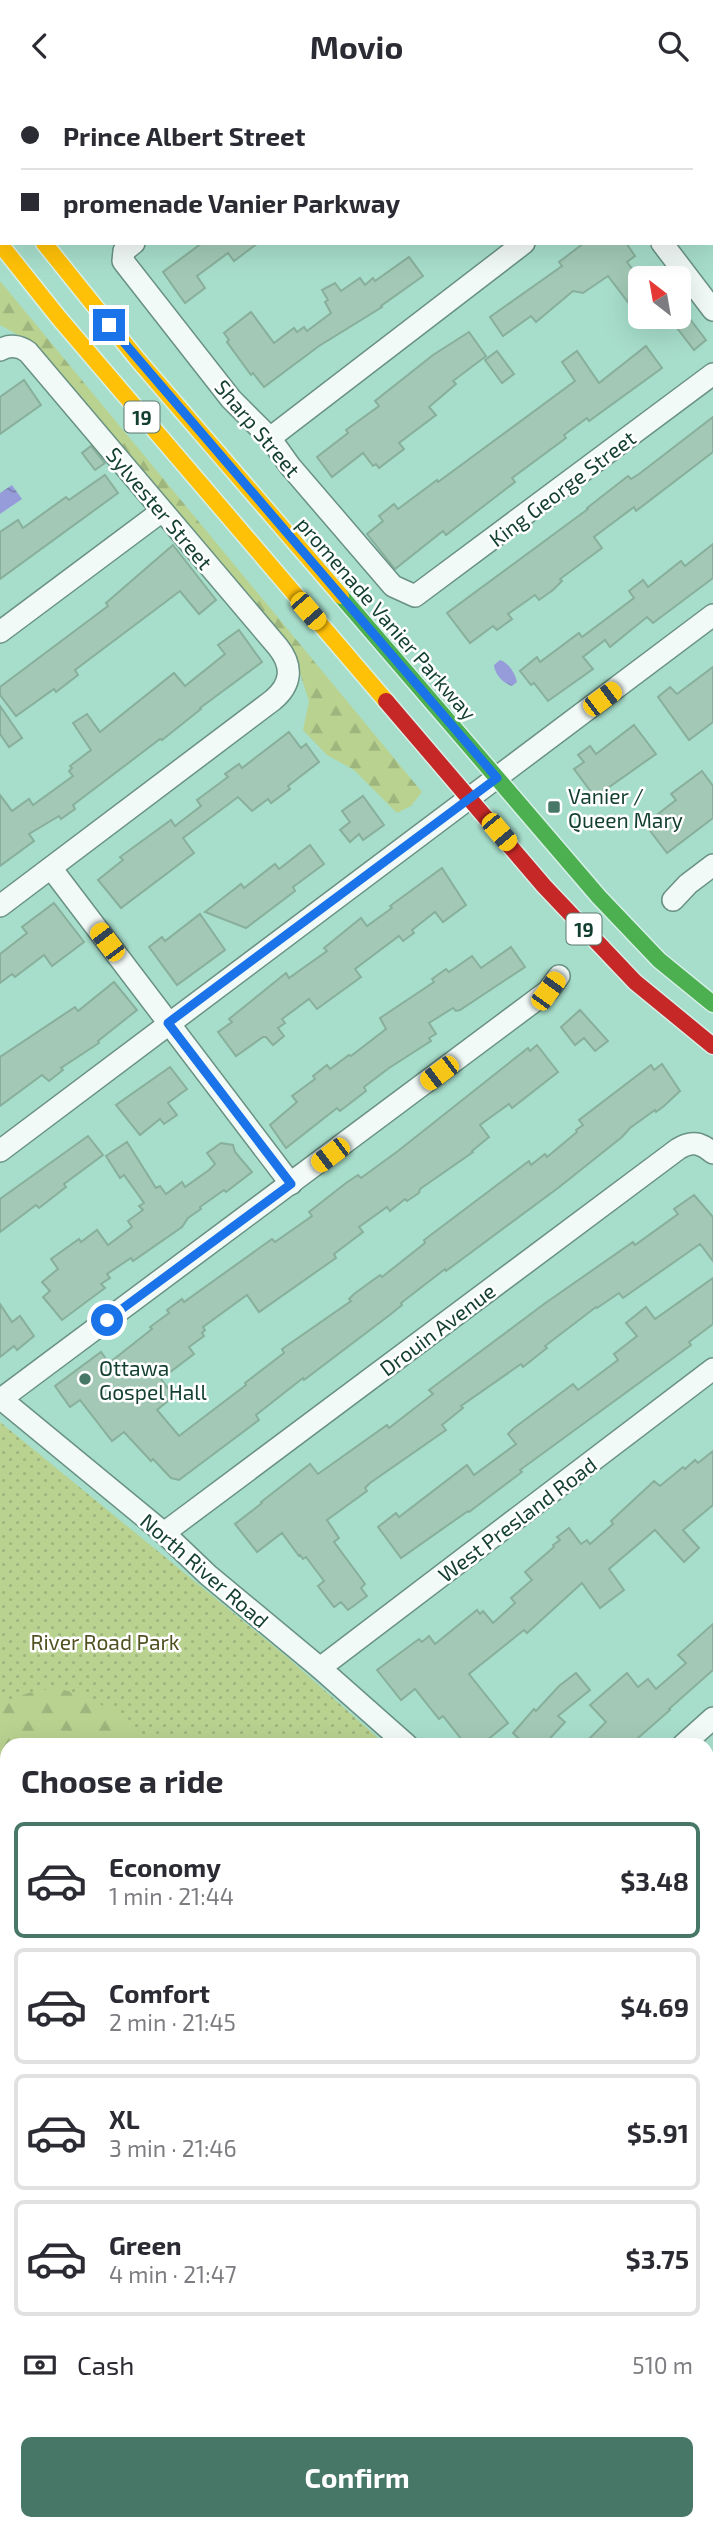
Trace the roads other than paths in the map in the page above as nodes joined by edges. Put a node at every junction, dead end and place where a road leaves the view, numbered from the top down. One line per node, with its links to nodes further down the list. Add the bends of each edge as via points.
1 (1, 245): 15 (main road, 19, via 272,571)
2 (46, 245): 14 (main road, promenade Vanier Parkway / 19, via 138,360)
3 (521, 245): 9 (street)
4 (664, 245): 6 (street)
5 (129, 247): 9 (street, Sharp Street, via 123,261 231,399)
6 (713, 310)
7 (6, 348): 10 (street, Sylvester Street, via 29,352)
8 (713, 374): 11 (street, King George Street, via 430,587 415,596)
9 (270, 438): 11 (street, Sharp Street, via 393,586)
10 (162, 511): 13 (street); 17 (street, Sylvester Street, via 283,653 289,670 287,683 273,700)
11 (409, 592)
12 (713, 615): 14 (street)
13 (0, 632)
14 (497, 778): 15 (street); 21 (main road, promenade Vanier Parkway / 19, via 635,936)
15 (470, 796): 22 (street); 23 (main road, 19, via 544,886 635,982)
16 (713, 865): 18 (street)
17 (51, 868): 19 (street); 22 (street)
18 (673, 900)
19 (0, 906)
20 (559, 977): 26 (street, via 548,991)
21 (713, 1004)
22 (168, 1023): 24 (street); 26 (street)
23 (713, 1046)
24 (0, 1151)
25 (713, 1153): 29 (street, Drouin Avenue, via 698,1143 685,1144)
26 (291, 1184): 28 (street)
27 (713, 1369): 30 (street, West Presland Road)
28 (0, 1398): 29 (street, North River Road)
29 (164, 1533): 30 (street, North River Road)
30 (320, 1668): 32 (street, North River Road)
31 (713, 1718): 33 (street)
32 (399, 1738)
33 (691, 1738)

